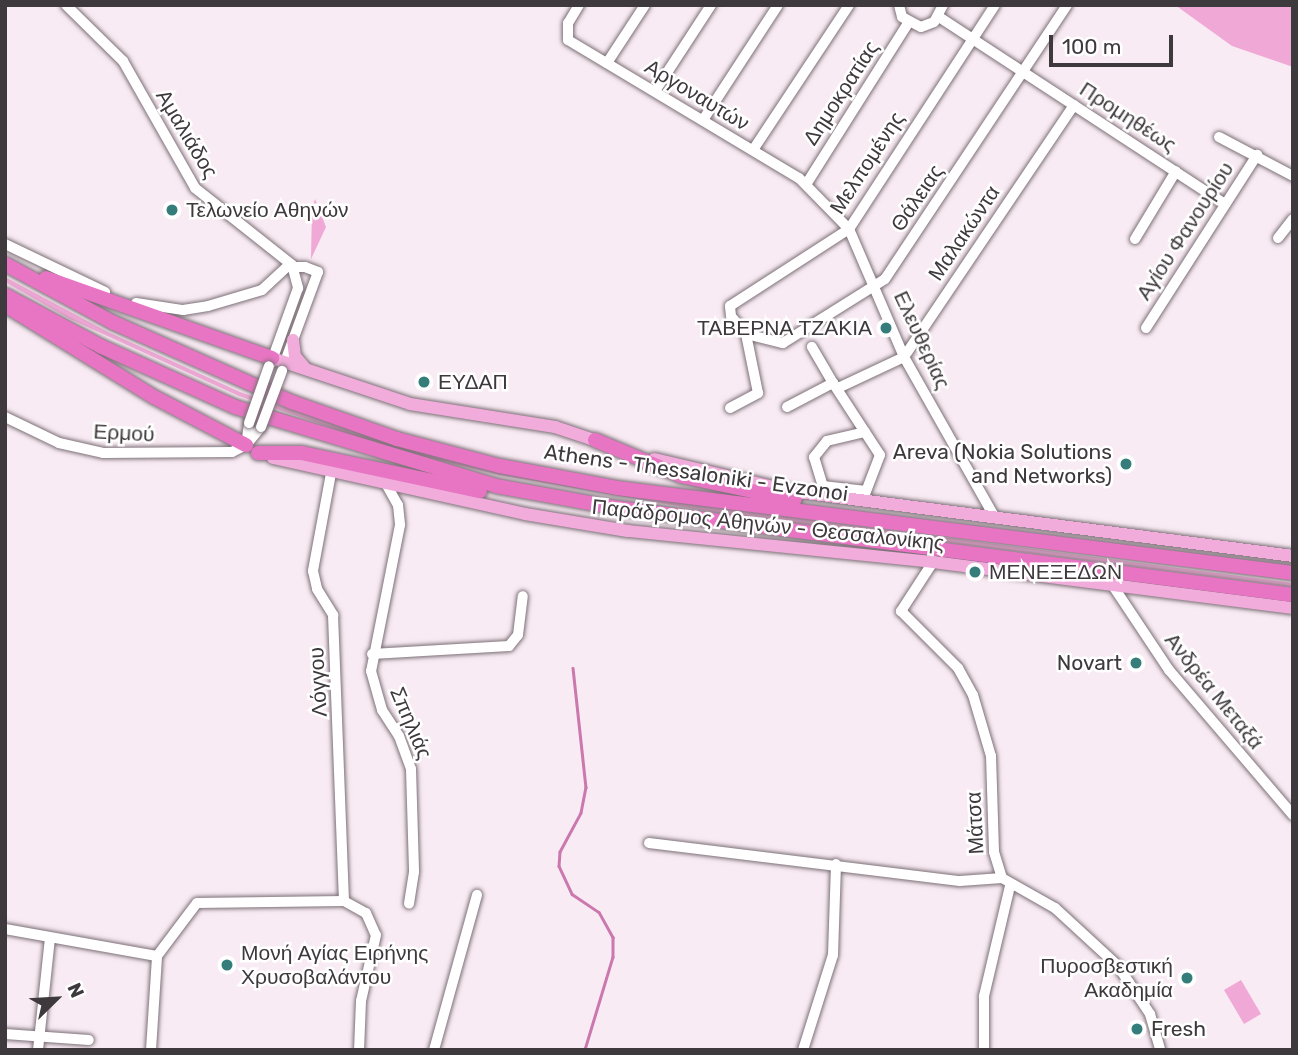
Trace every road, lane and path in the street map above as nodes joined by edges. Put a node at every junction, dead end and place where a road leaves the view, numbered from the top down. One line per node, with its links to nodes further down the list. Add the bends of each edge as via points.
1 (66, 5): 32 (street, Αμαλιάδος, via 122,61 195,188)
2 (579, 5): 14 (street, Αργοναυτών, via 568,23 568,40)
3 (645, 5): 14 (street)
4 (711, 5): 16 (street)
5 (778, 5): 18 (street)
6 (849, 5): 20 (street)
7 (899, 5): 12 (street)
8 (943, 5): 11 (street)
9 (995, 5): 13 (street, Μελπομένης)
10 (1067, 5): 15 (street, Θάλειας)
11 (939, 17): 12 (street, via 928,26); 13 (street, Προμηθέως)
12 (908, 23): 24 (street, Δημοκρατίας)
13 (973, 39): 15 (street, Προμηθέως); 27 (street, Μελπομένης)
14 (607, 63): 16 (street, Αργοναυτών)
15 (1023, 72): 17 (street, Προμηθέως); 33 (street, Θάλειας)
16 (655, 91): 18 (street, Αργοναυτών)
17 (1074, 105): 22 (street, Προμηθέως); 40 (street, Μαλακώντα)
18 (703, 120): 20 (street, Αργοναυτών)
19 (1219, 137): 21 (street)
20 (753, 150): 24 (street, Αργοναυτών)
21 (1257, 155): 23 (street); 25 (street, Αγίου Φανουρίου)
22 (1176, 172): 25 (street, Προμηθέως); 29 (street)
23 (1293, 176)
24 (807, 183): 27 (street, Ελευθερίας)
25 (1225, 204): 36 (street, Αγίου Φανουρίου)
26 (1293, 219): 28 (street)
27 (849, 229): 33 (street, Ελευθερίας); 37 (street, Μελπομένης, via 734,303 731,316)
28 (1278, 238)
29 (1135, 239)
30 (5, 244): 32 (street, via 122,299 165,309 208,306 255,293)
31 (5, 262): 41 (highway); 54 (highway, Athens - Thessaloniki - Evzonoi, via 76,304 207,366 397,439 500,466 617,488)
32 (292, 265): 38 (street, via 318,272); 41 (street, via 298,288)
33 (877, 288): 37 (street, Θάλειας, via 783,343); 40 (street, Ελευθερίας)
34 (5, 295): 53 (highway, Athens - Thessaloniki - Evzonoi, via 148,369 282,424 439,471)
35 (5, 305): 49 (highway, via 154,397)
36 (1146, 328)
37 (746, 334): 45 (street, via 758,393)
38 (293, 340): 41 (street); 42 (main road, via 295,356)
39 (812, 348): 43 (street)
40 (904, 356): 43 (street); 55 (street, Ελευθερίας)
41 (277, 364): 42 (main road, Παράδρομος Αθηνών - Θεσσαλονίκης); 49 (street, bridge); 49 (street, bridge, via 249,423)
42 (305, 368): 48 (main road, Παράδρομος Αθηνών - Θεσσαλονίκης, via 410,404 555,427)
43 (835, 386): 44 (street); 47 (street)
44 (787, 407)
45 (730, 408)
46 (5, 417): 49 (street, Ερμού, via 59,443 103,453 204,454)
47 (865, 432): 52 (street, via 880,455); 52 (street, via 827,441 814,457 823,486)
48 (595, 440): 52 (main road, Παράδρομος Αθηνών - Θεσσαλονίκης, via 728,478); 54 (highway, via 681,476)
49 (252, 449): 50 (main road, Παράδρομος Αθηνών - Θεσσαλονίκης); 53 (highway, via 302,453 496,494)
50 (332, 468): 51 (main road, Παράδρομος Αθηνών - Θεσσαλονίκης); 69 (street, Λόγγου, via 313,571 317,589 334,615)
51 (384, 480): 57 (main road, Παράδρομος Αθηνών - Θεσσαλονίκης, via 575,523); 63 (street, Σπηλιάς, via 398,505 400,525)
52 (864, 495): 55 (main road, Παράδρομος Αθηνών - Θεσσαλονίκης)
53 (567, 499): 60 (highway, Athens - Thessaloniki - Evzonoi)
54 (841, 513): 58 (highway, Athens - Thessaloniki - Evzonoi)
55 (995, 518): 56 (main road, Παράδρομος Αθηνών - Θεσσαλονίκης)
56 (1293, 556)
57 (933, 562): 59 (main road, Παράδρομος Αθηνών - Θεσσαλονίκης); 67 (street, Μάτσα, via 901,611 958,668 973,695 991,755 994,852)
58 (1293, 573)
59 (1113, 586): 62 (main road, Παράδρομος Αθηνών - Θεσσαλονίκης); 64 (street, Ανδρέα Μεταξά, via 1169,670)
60 (1293, 595)
61 (523, 596): 63 (street, via 518,635 509,646)
62 (1293, 608)
63 (372, 654): 70 (street, Σπηλιάς, via 376,696 399,736 412,779 414,872)
64 (1293, 815)
65 (649, 843): 66 (street)
66 (836, 864): 67 (street, via 960,881); 81 (street, via 832,954)
67 (1006, 882): 82 (street, via 984,996); 83 (street, via 1055,908 1118,967 1150,1013)
68 (477, 895): 80 (street)
69 (344, 901): 73 (street, via 197,903); 79 (street, via 366,913 376,935 361,1001)
70 (409, 904)
71 (5, 929): 72 (street)
72 (50, 938): 73 (street); 75 (street)
73 (157, 956): 78 (street)
74 (5, 1034): 75 (street)
75 (38, 1036): 76 (street); 77 (street)
76 (89, 1040)
77 (38, 1050)
78 (151, 1050)
79 (359, 1050)
80 (434, 1050)
81 (803, 1050)
82 (984, 1050)
83 (1160, 1050)

